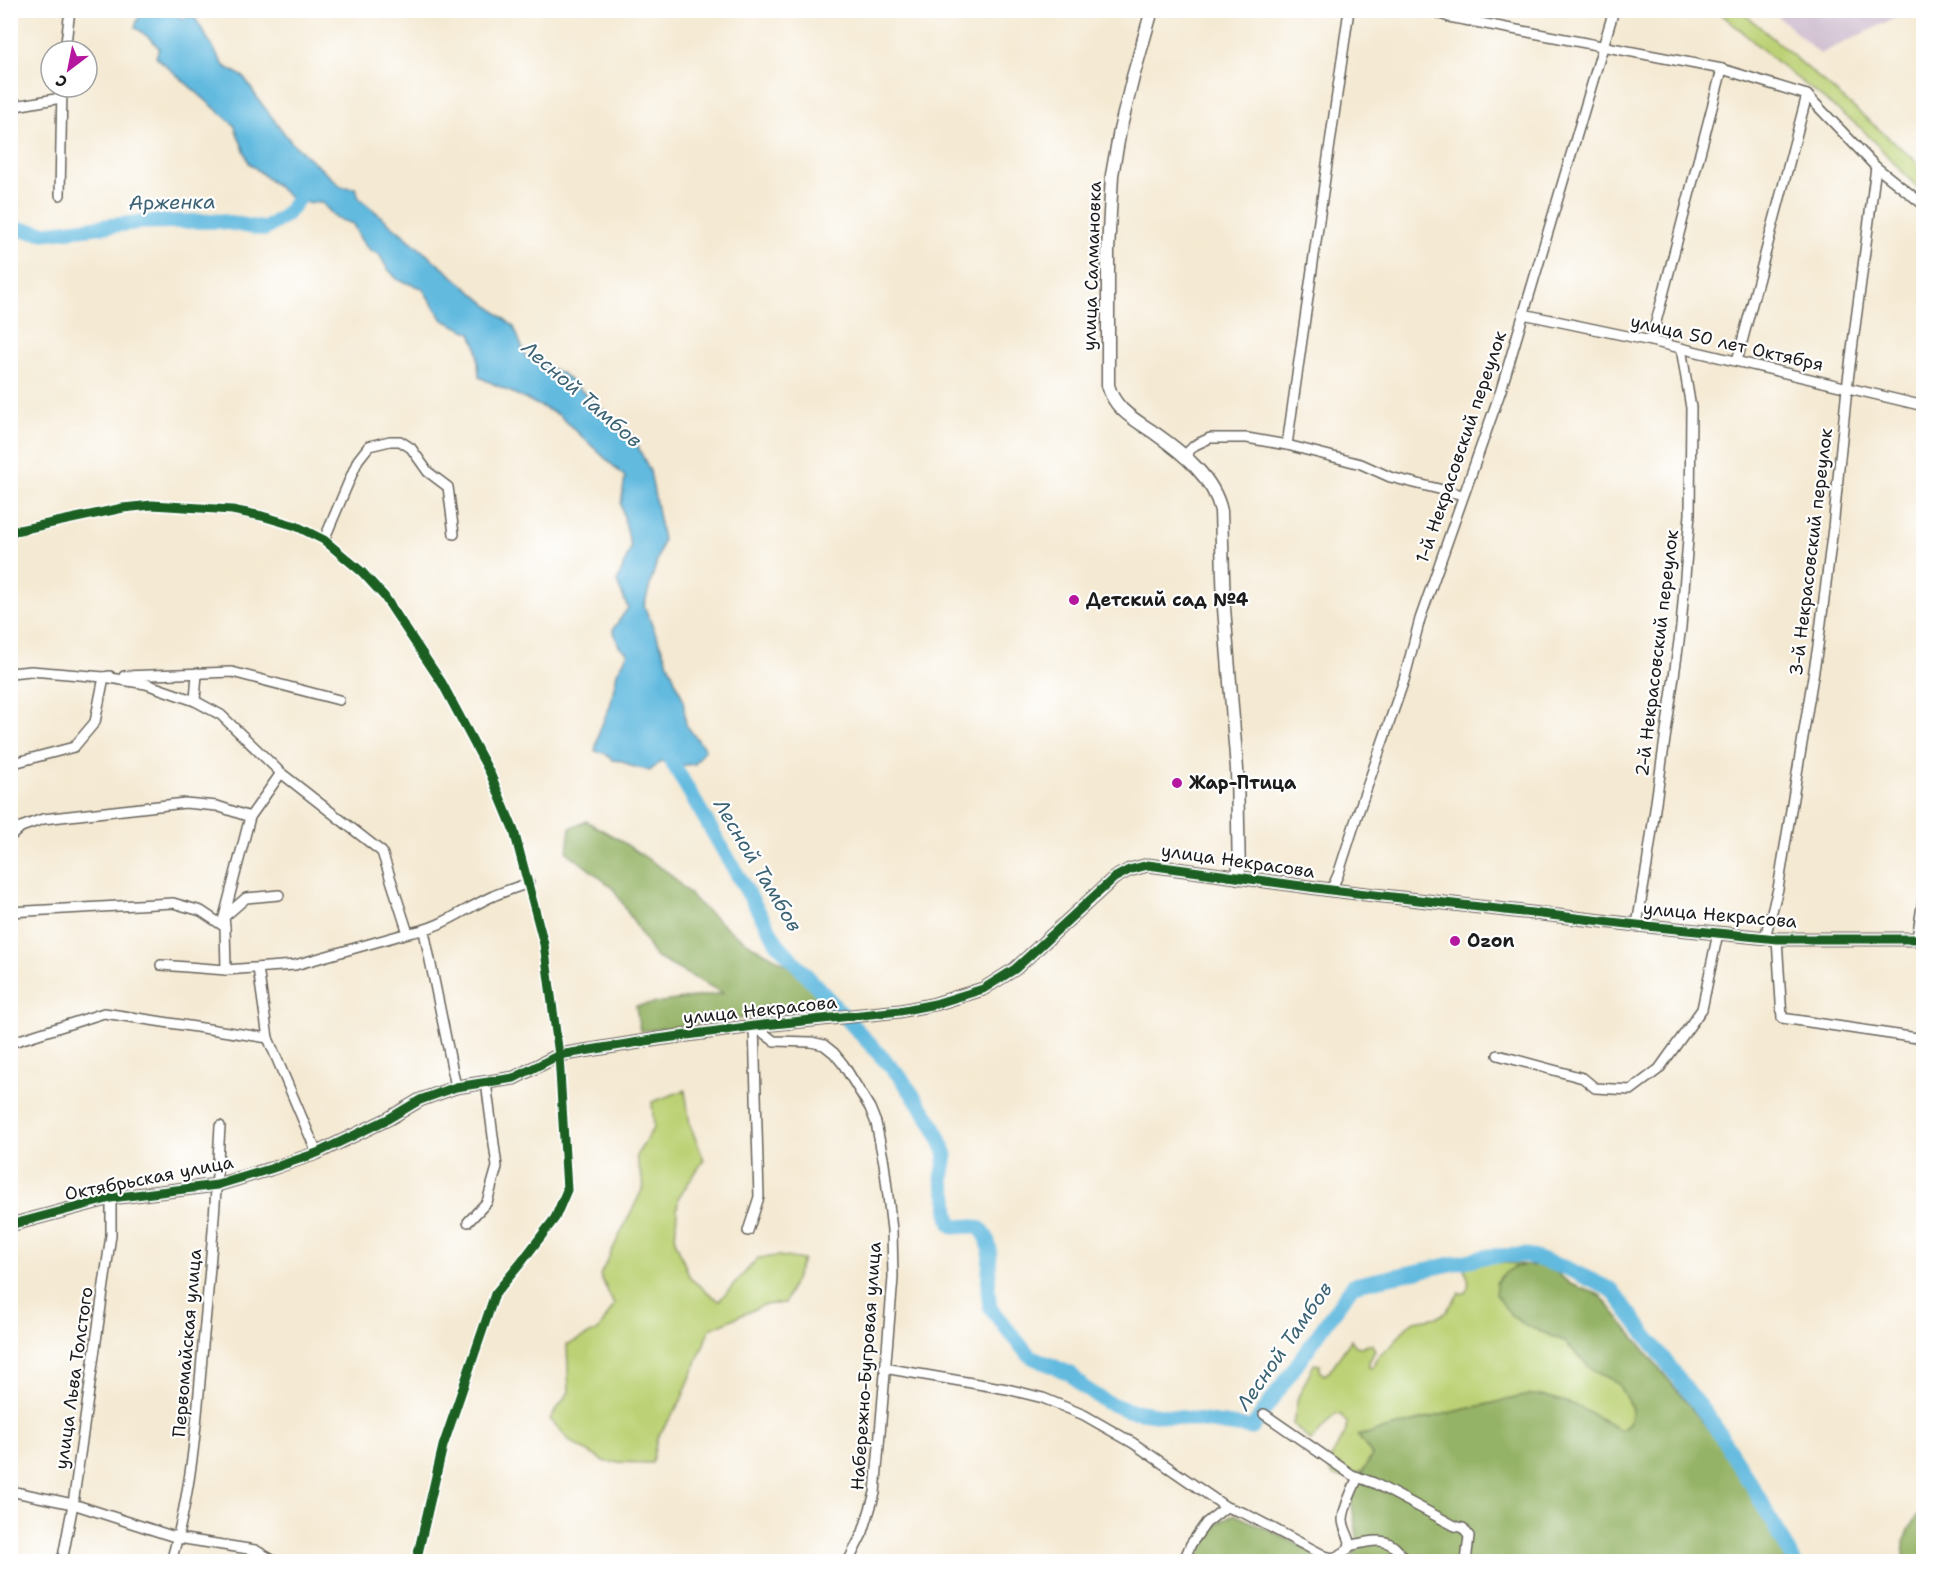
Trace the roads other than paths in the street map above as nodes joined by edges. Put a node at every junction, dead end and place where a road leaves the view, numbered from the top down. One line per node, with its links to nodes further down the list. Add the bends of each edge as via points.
1 (70, 10): 6 (street)
2 (1152, 10): 23 (street, улица Салмановка, via 1132,77 1113,175 1108,251 1108,385 1121,409)
3 (1349, 10): 22 (street)
4 (1430, 10): 7 (street, via 1449,17)
5 (1614, 10): 7 (street, 1-й Некрасовский переулок)
6 (66, 39)
7 (1602, 45): 8 (street); 16 (street, 1-й Некрасовский переулок)
8 (1722, 69): 9 (street); 17 (street)
9 (1808, 95): 13 (street); 19 (street)
10 (55, 99): 12 (street)
11 (61, 99): 14 (street)
12 (10, 107)
13 (1876, 167): 15 (street); 20 (street, 3-й Некрасовский переулок)
14 (60, 195)
15 (1923, 205)
16 (1523, 314): 17 (street, улица 50 лет Октября); 24 (street, 1-й Некрасовский переулок, via 1501,390)
17 (1652, 341): 18 (street, улица 50 лет Октября)
18 (1681, 348): 19 (street, улица 50 лет Октября); 44 (street, 2-й Некрасовский переулок, via 1691,408 1690,514 1681,627)
19 (1737, 361): 20 (street, улица 50 лет Октября)
20 (1847, 388): 21 (street, улица 50 лет Октября); 48 (street, 3-й Некрасовский переулок, via 1818,646)
21 (1923, 406)
22 (1287, 445): 23 (street, via 1218,436 1195,445); 24 (street)
23 (1183, 457): 37 (street, улица Салмановка, via 1210,484 1221,512 1237,769)
24 (1463, 495): 39 (street, 1-й Некрасовский переулок)
25 (10, 532): 27 (street, via 152,505 262,516 297,526)
26 (454, 534): 27 (street, via 448,487 428,472 411,448 400,441 390,441 369,446 358,460)
27 (324, 540): 38 (street, via 384,596 442,683 490,773 514,831)
28 (10, 673): 30 (street)
29 (197, 673): 30 (street); 31 (street, via 232,672); 32 (street)
30 (104, 676): 32 (street, via 146,684); 33 (street, via 95,723 74,747)
31 (339, 700)
32 (195, 701): 34 (street, via 221,715)
33 (10, 764)
34 (281, 773): 35 (street); 46 (street, via 382,852)
35 (250, 817): 36 (street, via 185,803 43,819 21,827); 43 (street)
36 (10, 837)
37 (1239, 878): 39 (street, улица Некрасова); 53 (street, улица Некрасова, via 1148,865 1129,870 1114,878 1015,969 983,989 900,1011)
38 (529, 884): 45 (street, via 494,895); 58 (street, via 544,944)
39 (1331, 890): 44 (street, улица Некрасова)
40 (1923, 893): 49 (street)
41 (279, 895): 43 (street, via 246,898)
42 (10, 912): 43 (street, via 173,903 201,910)
43 (224, 922): 52 (street)
44 (1636, 925): 47 (street, улица Некрасова)
45 (424, 931): 46 (street); 60 (street)
46 (408, 933): 51 (street, via 295,965)
47 (1718, 933): 48 (street, улица Некрасова); 57 (street, via 1702,1009 1659,1069 1631,1090 1595,1088 1582,1078)
48 (1771, 938): 49 (street, улица Некрасова); 55 (street, 3-й Некрасовский переулок, via 1782,1018)
49 (1920, 939)
50 (160, 965): 52 (street)
51 (258, 968): 52 (street); 54 (street)
52 (226, 970)
53 (754, 1026): 58 (street, улица Некрасова); 67 (street, via 759,1197); 68 (street, Набережно-Бугровая улица, via 774,1041 824,1045 834,1053 863,1096 876,1123 892,1230)
54 (268, 1038): 56 (street, via 104,1013); 62 (street)
55 (1923, 1039)
56 (10, 1043)
57 (1498, 1055)
58 (559, 1056): 59 (street, Октябрьская улица, via 514,1078); 80 (street, via 567,1190 555,1218 495,1294 443,1446)
59 (486, 1082): 60 (street, Октябрьская улица); 65 (street, via 497,1167 487,1202)
60 (456, 1087): 62 (street, Октябрьская улица, via 420,1100)
61 (220, 1126): 63 (street, Первомайская улица)
62 (317, 1154): 63 (street, Октябрьская улица)
63 (217, 1185): 64 (street, Октябрьская улица); 74 (street, Первомайская улица, via 194,1459)
64 (111, 1198): 66 (street, Октябрьская улица); 72 (street, улица Льва Толстого, via 111,1235)
65 (468, 1222)
66 (10, 1225)
67 (748, 1231)
68 (884, 1368): 73 (street, via 1043,1398 1134,1443); 81 (street, Набережно-Бугровая улица, via 875,1493 863,1532)
69 (1264, 1414): 70 (street)
70 (1358, 1477): 75 (street, via 1343,1519); 84 (street, via 1463,1528 1469,1536)
71 (10, 1491): 72 (street)
72 (73, 1504): 74 (street); 77 (street, улица Льва Толстого)
73 (1226, 1507): 76 (street); 82 (street, via 1206,1523)
74 (178, 1538): 78 (street, Первомайская улица); 79 (street, via 255,1550)
75 (1349, 1546): 76 (street); 83 (street, via 1381,1540 1399,1549)
76 (1334, 1560)
77 (62, 1562)
78 (171, 1562)
79 (276, 1562)
80 (416, 1562)
81 (848, 1562)
82 (1183, 1562)
83 (1405, 1562)
84 (1466, 1562)

